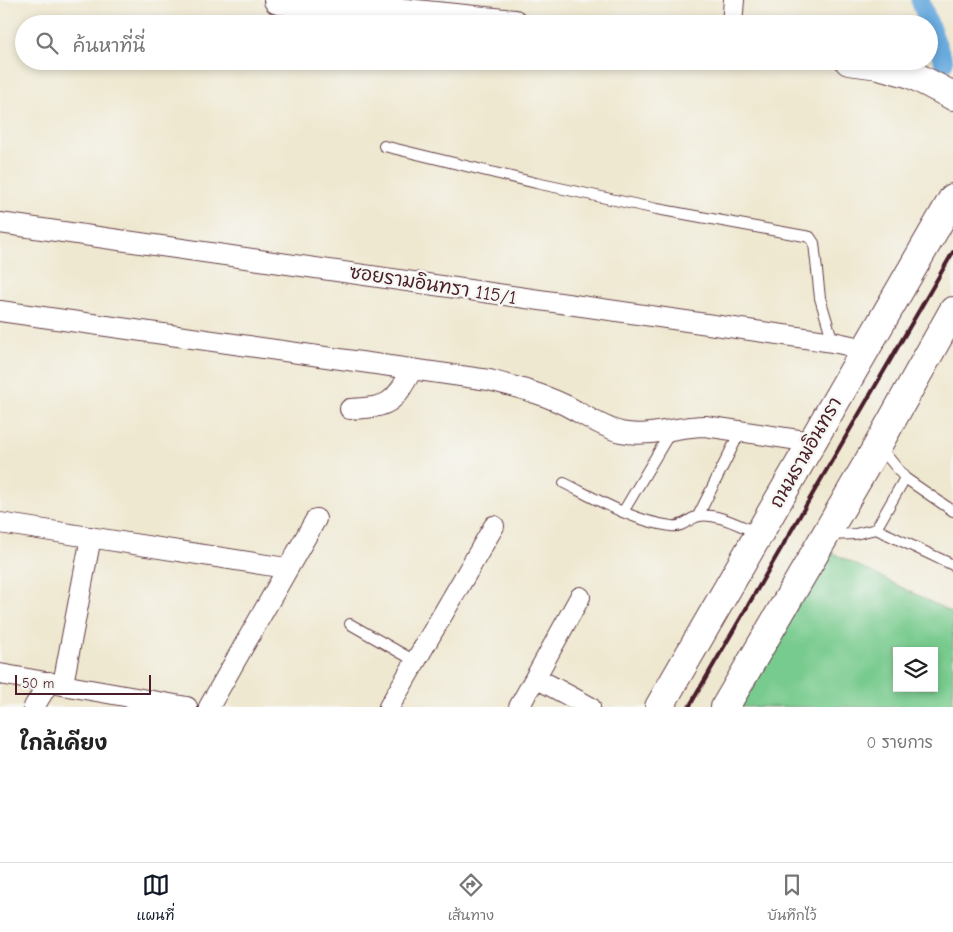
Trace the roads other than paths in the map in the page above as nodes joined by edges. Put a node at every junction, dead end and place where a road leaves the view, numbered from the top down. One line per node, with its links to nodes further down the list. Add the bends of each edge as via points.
1 (278, 0): 3 (main road)
2 (734, 0): 4 (street)
3 (426, 15)
4 (733, 15)
5 (897, 70): 6 (main road)
6 (953, 96)
7 (384, 146): 12 (lane, via 657,209 810,237 814,243 825,320)
8 (953, 198): 13 (main road, ถนนรามอินทรา)
9 (0, 223): 12 (street, ซอยรามอินทรา 115/1)
10 (0, 311): 14 (street)
11 (949, 326): 19 (main road)
12 (832, 342): 13 (street, ซอยรามอินทรา 115/1)
13 (865, 349): 18 (main road, ถนนรามอินทรา)
14 (412, 370): 15 (street, via 392,400 378,408); 16 (street, via 489,380 534,391 620,432 641,434)
15 (350, 409)
16 (672, 430): 17 (street, via 690,426); 23 (lane)
17 (741, 430): 18 (street); 24 (lane)
18 (812, 442): 29 (main road, ถนนรามอินทรา)
19 (878, 445): 20 (lane); 30 (main road)
20 (905, 478): 22 (lane); 28 (lane)
21 (564, 483): 23 (lane)
22 (953, 511)
23 (622, 512): 24 (lane, via 674,527)
24 (698, 516): 29 (lane, via 717,517)
25 (316, 519): 33 (street)
26 (0, 522): 31 (street)
27 (494, 526): 36 (street)
28 (876, 528): 30 (lane, via 855,534); 32 (lane)
29 (758, 533): 46 (main road, ถนนรามอินทรา)
30 (826, 535): 47 (main road)
31 (91, 537): 33 (street); 39 (street)
32 (953, 565)
33 (286, 568): 42 (street)
34 (580, 597): 38 (street)
35 (350, 624): 36 (lane)
36 (415, 662): 43 (street)
37 (0, 674): 39 (street)
38 (536, 678): 44 (street); 45 (street)
39 (56, 683): 40 (street); 41 (street)
40 (34, 707)
41 (187, 707)
42 (209, 707)
43 (389, 707)
44 (519, 707)
45 (590, 707)
46 (659, 707)
47 (725, 707)

